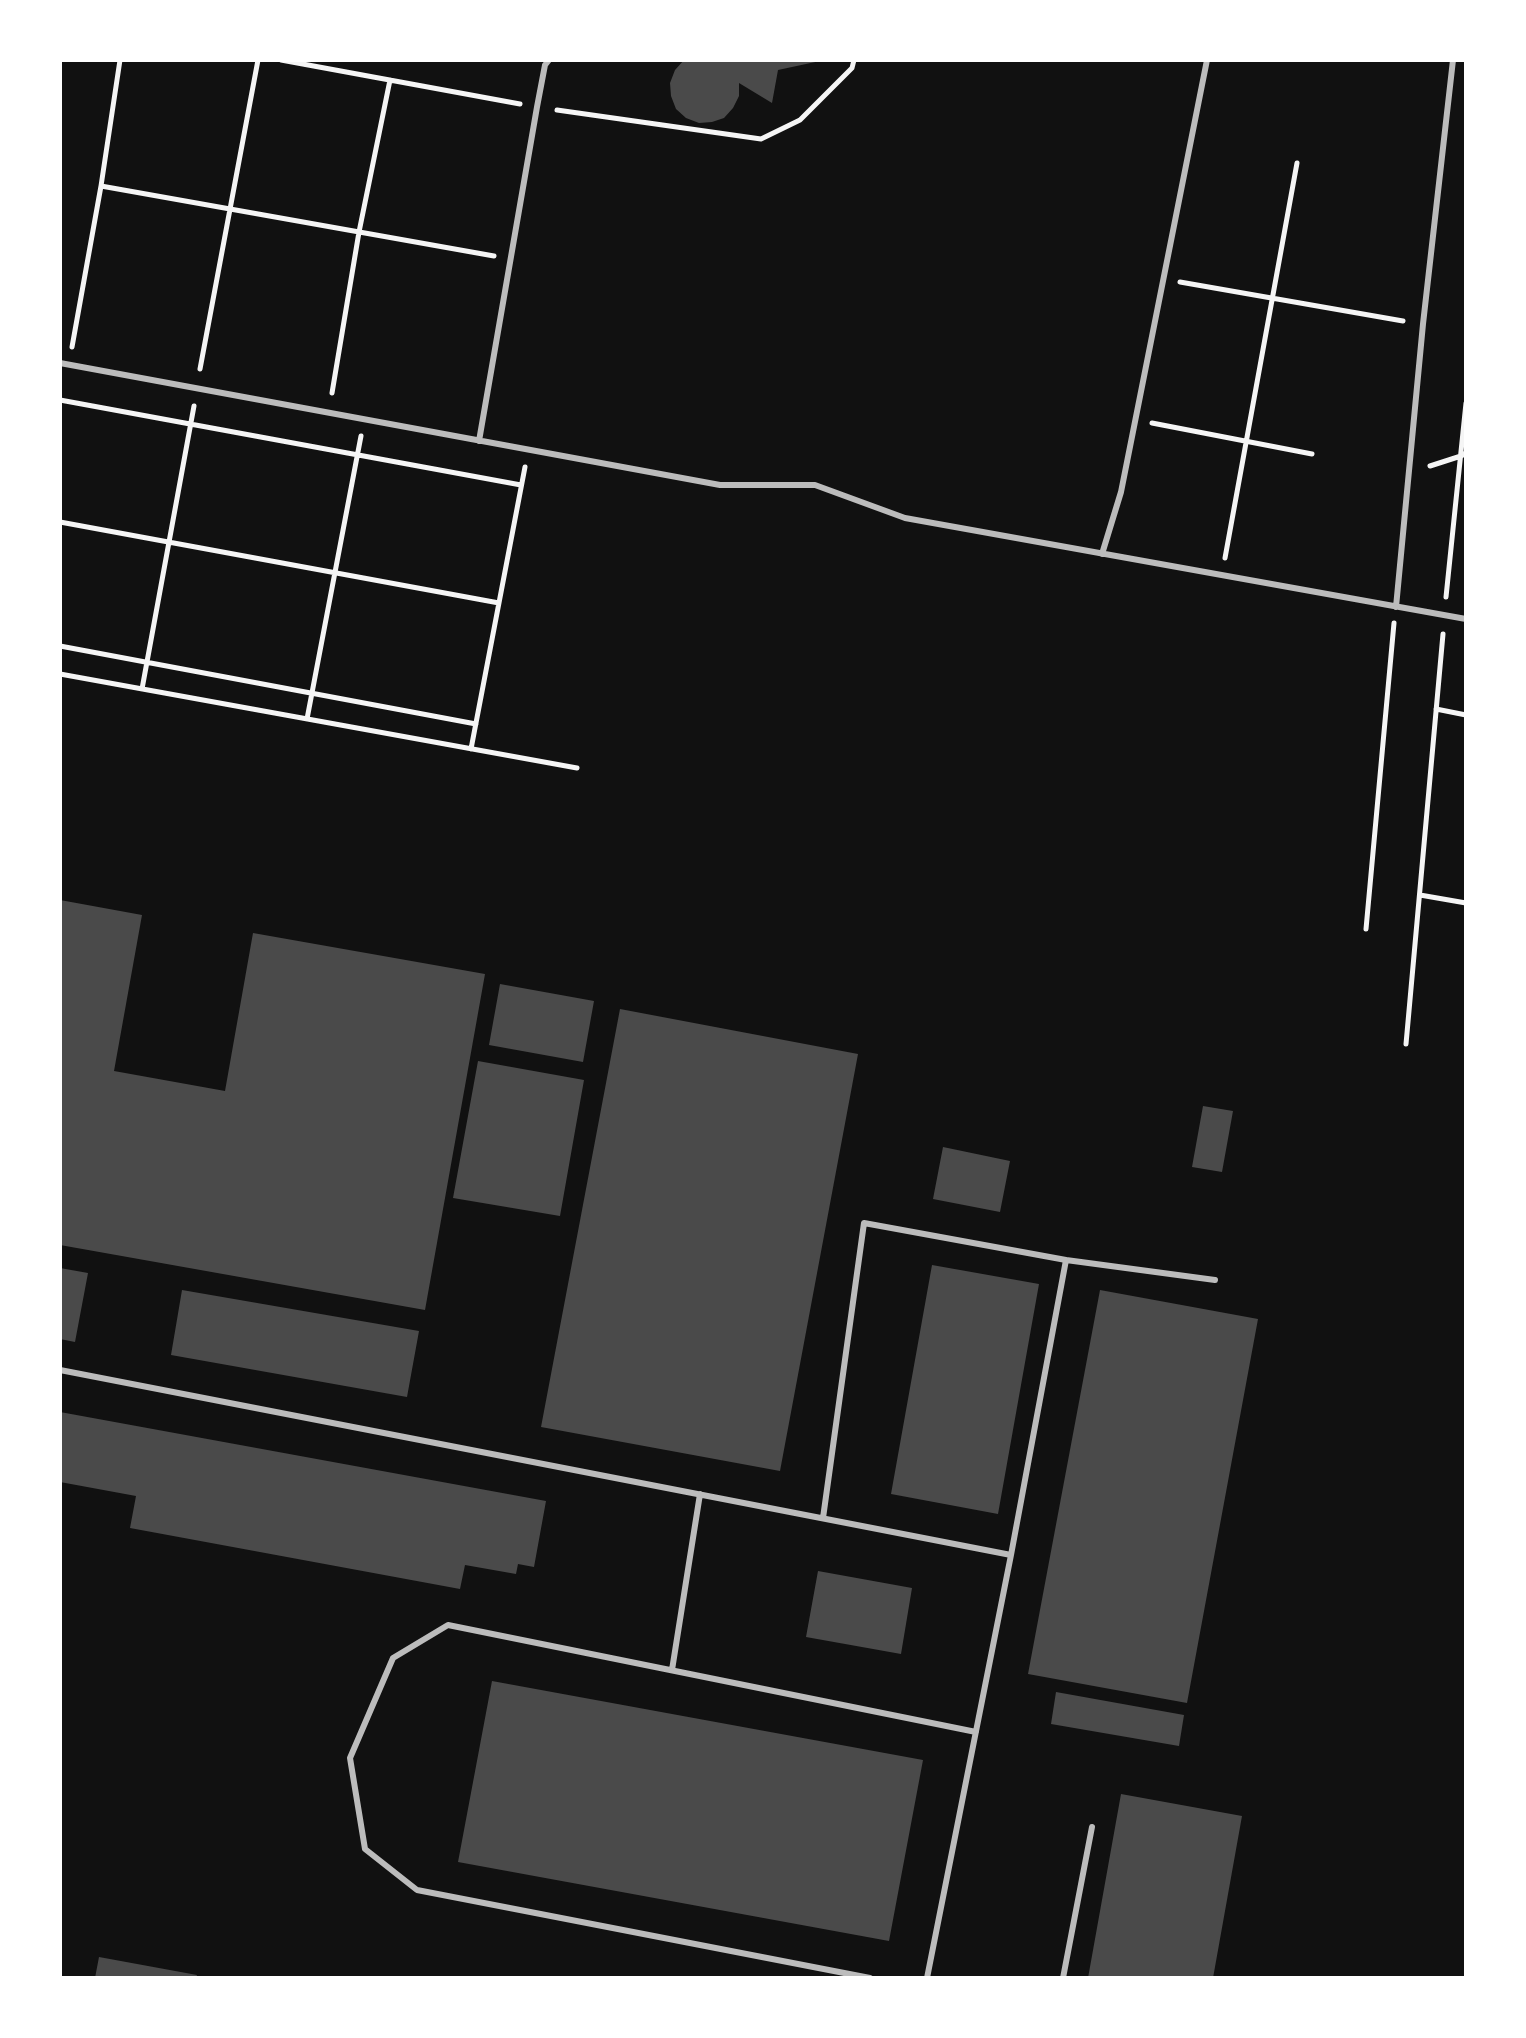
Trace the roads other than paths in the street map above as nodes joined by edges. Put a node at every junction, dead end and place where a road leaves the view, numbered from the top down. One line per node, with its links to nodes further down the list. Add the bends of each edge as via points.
1 (549, 60): 5 (lane)
2 (1207, 60): 6 (lane, via 1121,492)
3 (1453, 60): 7 (lane)
4 (60, 363): 5 (lane)
5 (479, 441): 6 (lane, via 720,485 815,485 905,518)
6 (1102, 554): 7 (lane)
7 (1396, 607): 8 (lane)
8 (1466, 619)
9 (1066, 1260): 10 (lane); 13 (lane, via 864,1223); 14 (lane)
10 (1215, 1280)
11 (60, 1370): 12 (lane)
12 (700, 1494): 13 (lane); 15 (lane)
13 (823, 1518): 14 (lane)
14 (1011, 1555): 16 (lane)
15 (672, 1670): 16 (lane); 18 (lane, via 448,1625 393,1658 350,1758 365,1849 417,1890)
16 (976, 1732): 19 (lane)
17 (1092, 1827): 20 (lane)
18 (870, 1978)
19 (927, 1978)
20 (1063, 1978)

